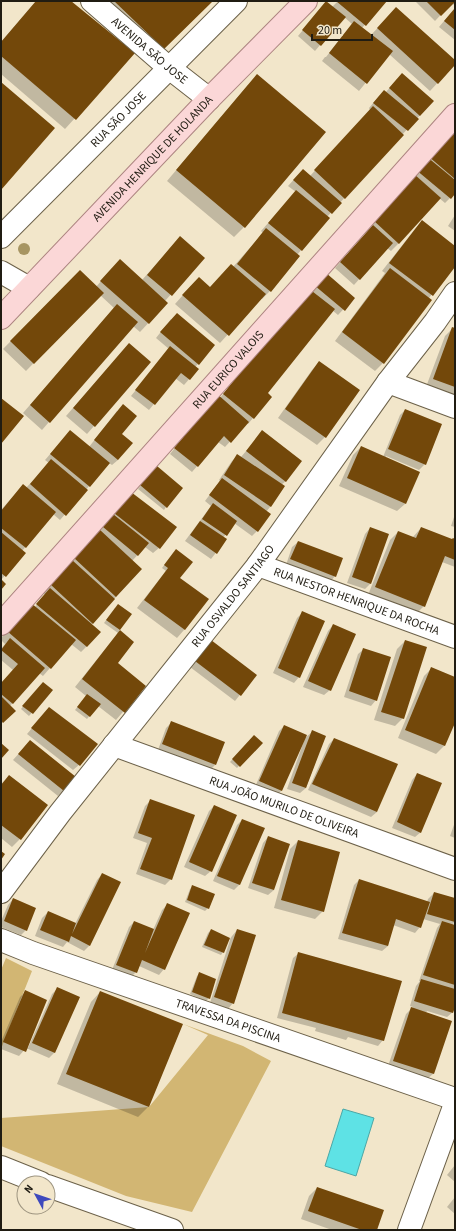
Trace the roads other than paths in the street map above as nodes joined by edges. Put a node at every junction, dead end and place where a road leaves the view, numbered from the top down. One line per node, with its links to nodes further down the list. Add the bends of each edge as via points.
1 (92, 1): 4 (street, AVENIDA SÃO JOSE)
2 (236, 1): 4 (street, RUA SÃO JOSE)
3 (306, 1): 5 (main road, AVENIDA HENRIQUE DE HOLANDA)
4 (168, 67): 5 (street, AVENIDA SÃO JOSE); 7 (street, RUA SÃO JOSE)
5 (209, 100): 9 (main road, AVENIDA HENRIQUE DE HOLANDA)
6 (455, 115): 15 (main road, RUA EURICO VALOIS)
7 (1, 237)
8 (1, 272): 9 (street)
9 (29, 288): 11 (main road, AVENIDA HENRIQUE DE HOLANDA)
10 (455, 293): 12 (street, RUA OSVALDO SANTIAGO)
11 (1, 318)
12 (388, 382): 13 (street); 14 (street, RUA OSVALDO SANTIAGO)
13 (455, 407)
14 (258, 565): 16 (street, RUA NESTOR HENRIQUE DA ROCHA); 17 (street, RUA OSVALDO SANTIAGO)
15 (1, 624)
16 (455, 637)
17 (114, 746): 18 (street, RUA JOÃO MURILO DE OLIVEIRA); 19 (street, RUA OSVALDO SANTIAGO)
18 (455, 869)
19 (1, 892)
20 (1, 940): 21 (street, TRAVESSA DA PISCINA)
21 (455, 1099)
22 (455, 1104): 27 (street)
23 (1, 1167): 24 (street)
24 (21, 1175)
25 (56, 1189): 26 (street)
26 (172, 1230)
27 (409, 1230)

